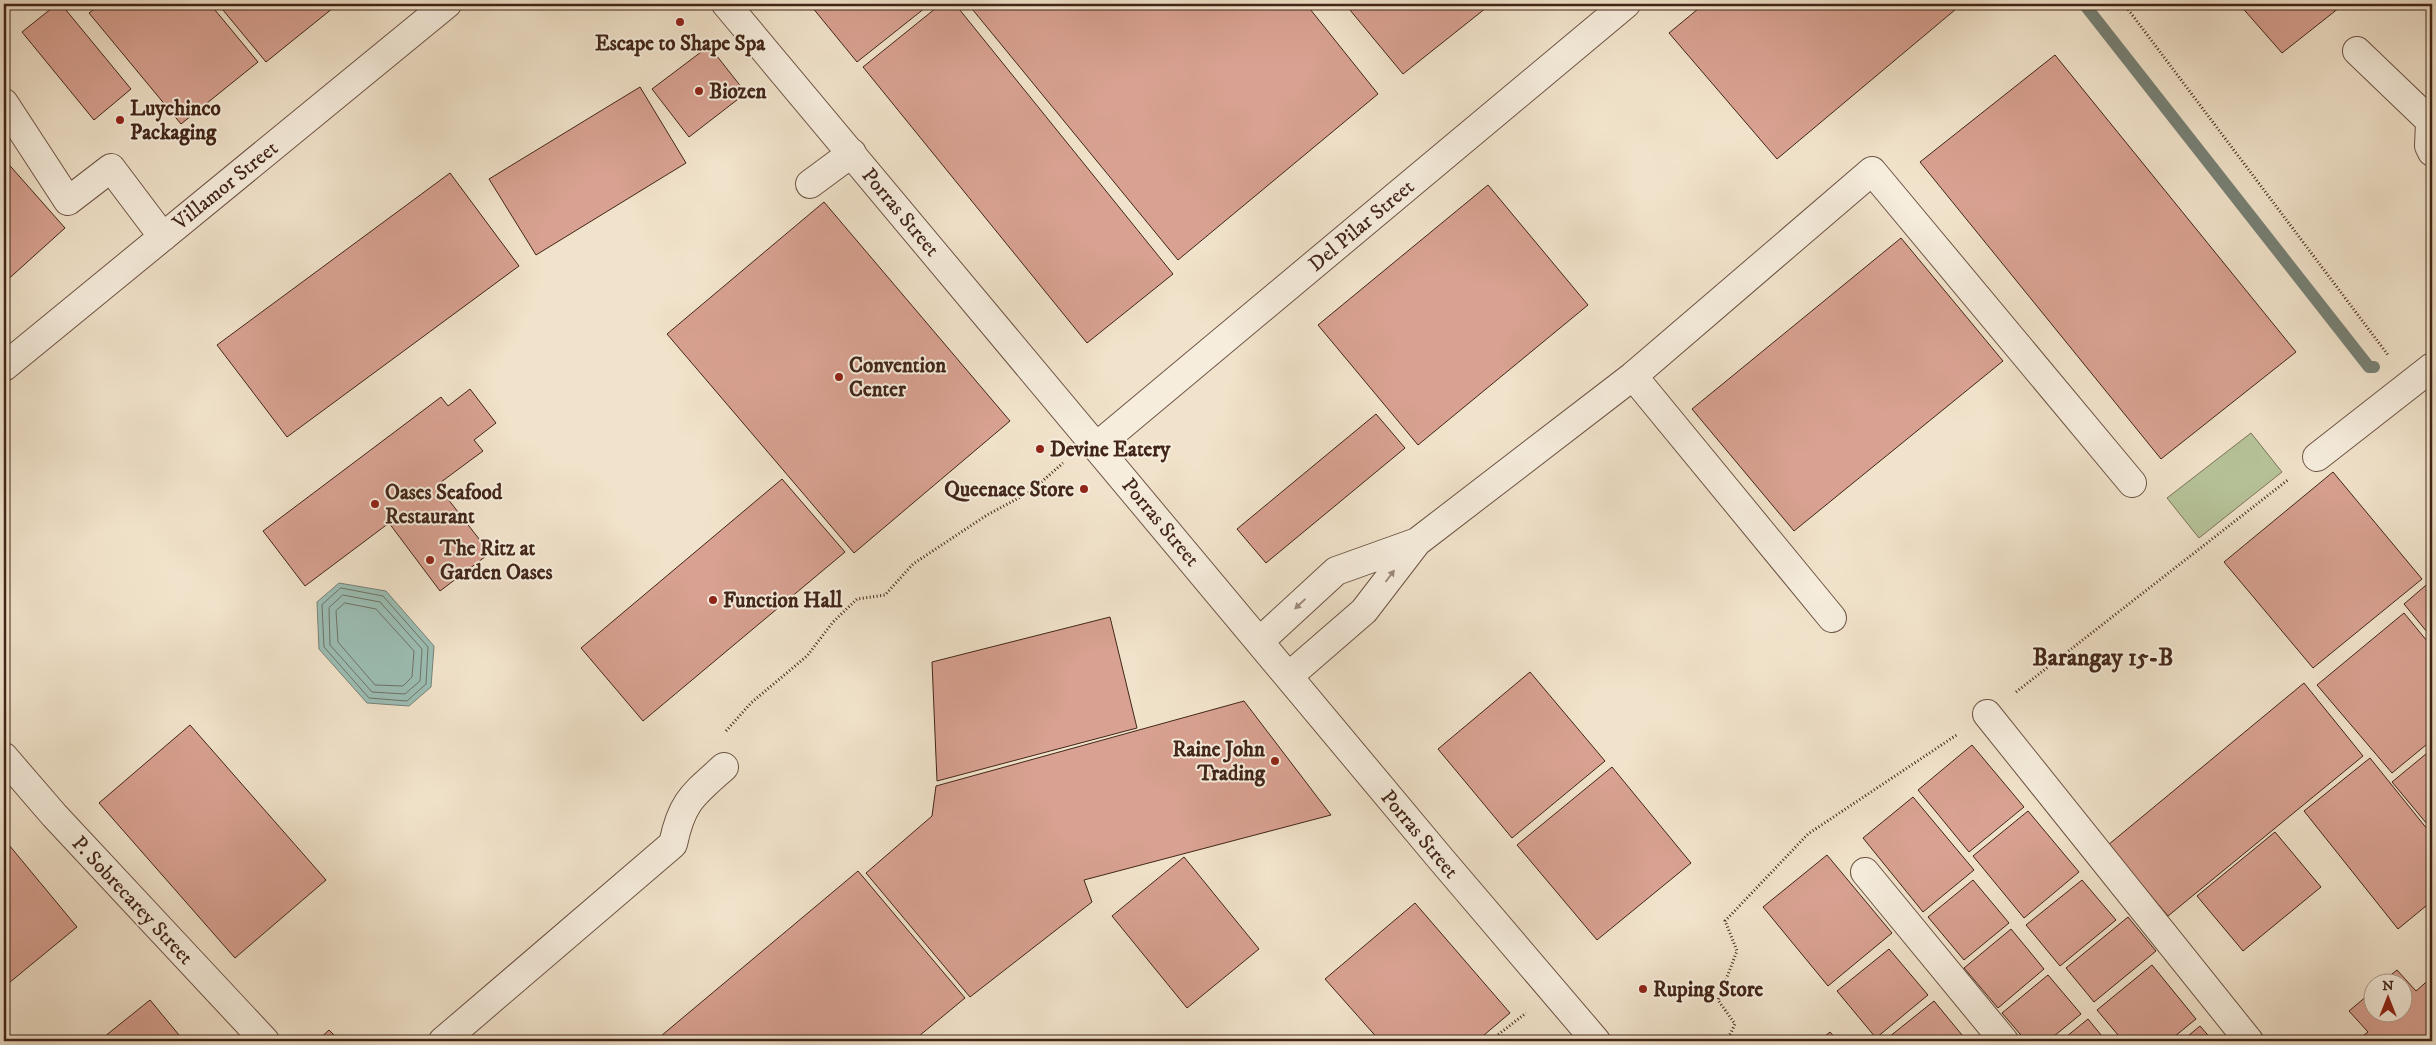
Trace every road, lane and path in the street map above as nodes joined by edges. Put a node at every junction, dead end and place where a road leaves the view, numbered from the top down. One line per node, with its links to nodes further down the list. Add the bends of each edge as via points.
1 (447, 4): 10 (street, Villamor Street)
2 (726, 4): 8 (street, Porras Street)
3 (1626, 4): 15 (street, Del Pilar Street)
4 (2124, 4): 14 (path)
5 (2357, 51): 7 (street)
6 (4, 103): 10 (street, via 68,202 111,168)
7 (2431, 138)
8 (852, 153): 9 (street); 15 (street, Porras Street)
9 (810, 184)
10 (163, 237): 11 (street, Villamor Street)
11 (4, 367)
12 (2432, 367): 14 (street)
13 (1633, 376): 17 (street, via 1872,171); 18 (street); 19 (street)
14 (2410, 385): 16 (street)
15 (1094, 442): 20 (street, Porras Street); 24 (path, via 1030,492 913,564 885,595 857,599 833,622 807,656 751,704 716,743)
16 (2317, 457): 22 (path)
17 (2132, 483)
18 (1417, 542): 20 (street, one-way to 20, via 1336,571); 21 (street, one-way to 18, via 1364,611)
19 (1832, 618)
20 (1260, 641): 21 (street, Porras Street)
21 (1289, 676): 26 (street, Porras Street)
22 (1987, 714): 31 (path, via 1808,834 1725,921 1737,951 1718,1000 1735,1024); 33 (street)
23 (4, 757): 27 (street, P. Sobrecarey Street)
24 (715, 775): 28 (street, via 689,799 678,819 673,844)
25 (1865, 872): 32 (street)
26 (1554, 991): 29 (path); 30 (street, Porras Street)
27 (265, 1041)
28 (443, 1041)
29 (1490, 1041)
30 (1596, 1041)
31 (1727, 1041)
32 (2004, 1041)
33 (2249, 1041)

